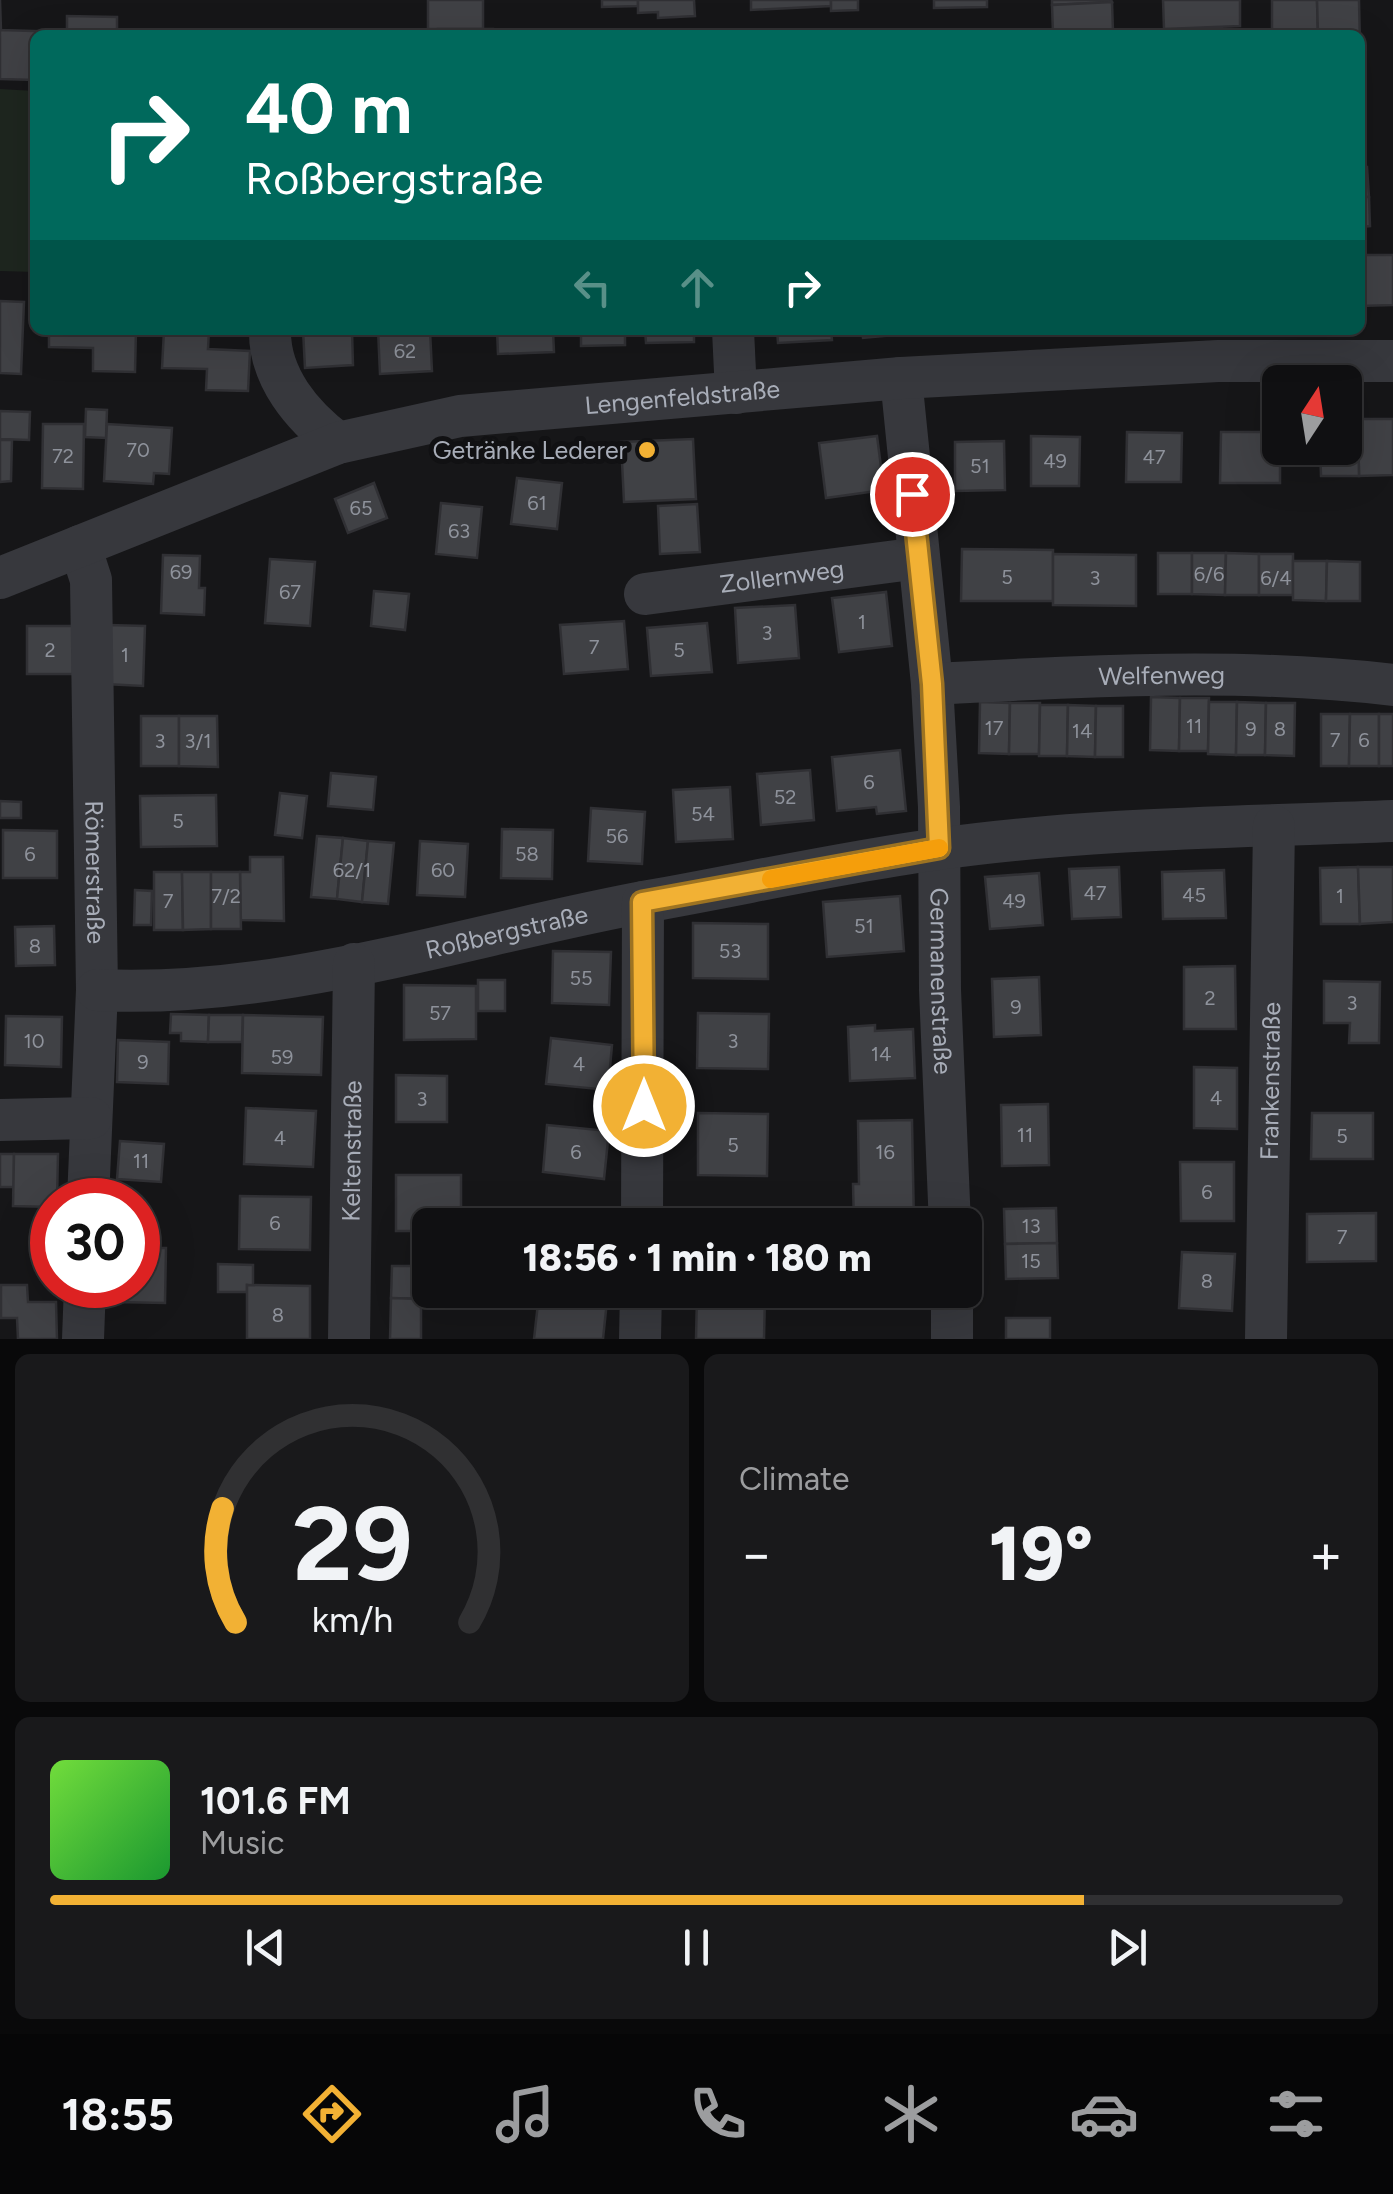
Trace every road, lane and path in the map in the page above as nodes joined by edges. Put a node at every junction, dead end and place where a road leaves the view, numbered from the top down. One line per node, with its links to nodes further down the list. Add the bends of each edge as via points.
1 (271, 335): 7 (street, via 287,391)
2 (733, 335): 6 (street)
3 (1218, 346): 4 (street, Lengenfeldstraße); 5 (street, Lengenfeldstraße)
4 (1393, 360)
5 (901, 378): 6 (street, Lengenfeldstraße); 9 (street, Germanenstraße)
6 (736, 393): 7 (street, Lengenfeldstraße, via 460,416)
7 (338, 443): 8 (street, Lengenfeldstraße)
8 (80, 546): 10 (street, Lengenfeldstraße); 19 (street, Römerstraße, via 92,580)
9 (919, 558): 11 (street, Zollernweg); 12 (street, Germanenstraße)
10 (0, 578)
11 (645, 594)
12 (932, 684): 13 (street, Welfenweg, via 1260,676); 16 (street, Germanenstraße)
13 (1393, 685)
14 (1393, 821): 15 (street, Roßbergstraße)
15 (1274, 826): 16 (street, Roßbergstraße); 32 (street, Frankenstraße)
16 (939, 848): 17 (street, Roßbergstraße); 24 (street, Germanenstraße)
17 (642, 902): 18 (street, Roßbergstraße); 23 (street)
18 (354, 964): 19 (street, Roßbergstraße, via 250,982); 29 (street, Keltenstraße)
19 (97, 990): 20 (street, Römerstraße)
20 (91, 1118): 21 (street); 22 (street, Römerstraße)
21 (0, 1120)
22 (89, 1178)
23 (642, 1208)
24 (949, 1208)
25 (84, 1308): 28 (street)
26 (641, 1308): 30 (street)
27 (952, 1308): 31 (street)
28 (83, 1339)
29 (348, 1339)
30 (640, 1339)
31 (952, 1339)
32 (1266, 1339)

